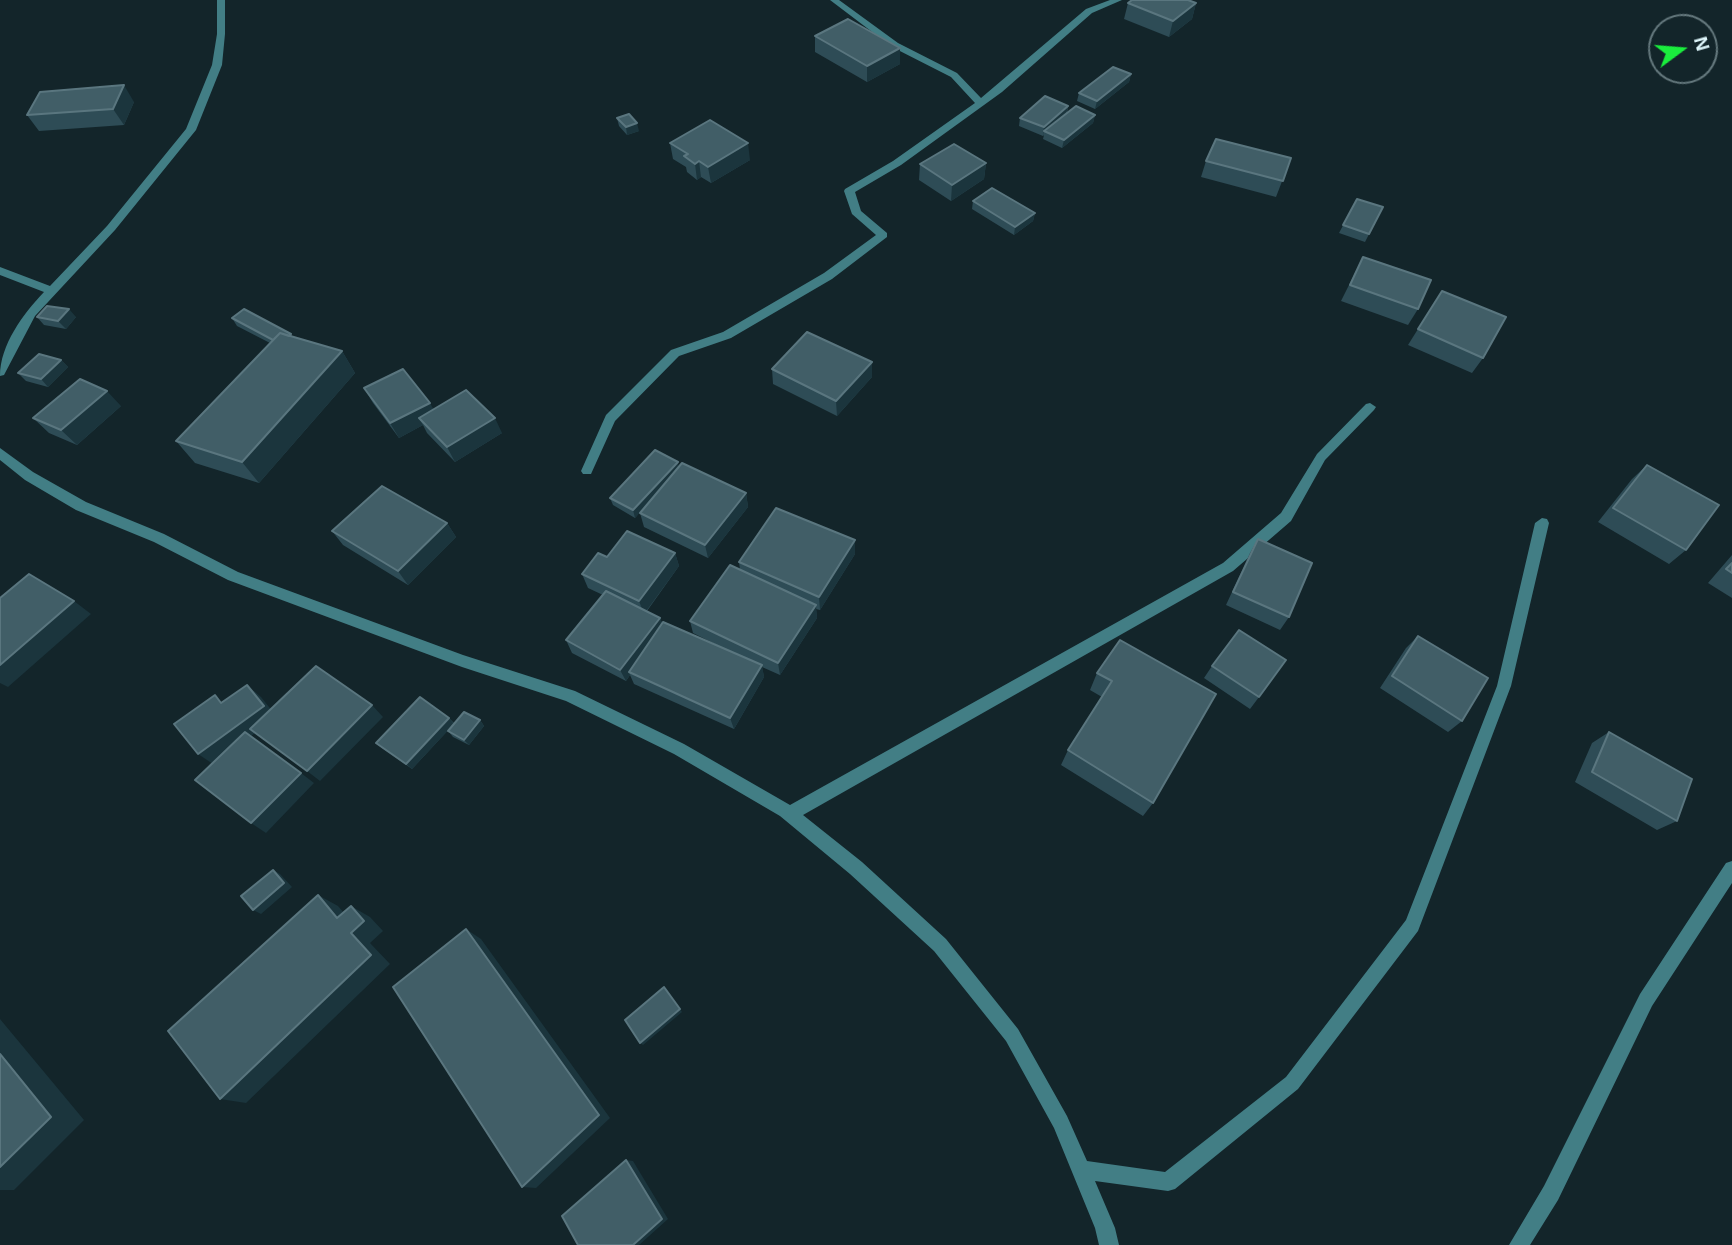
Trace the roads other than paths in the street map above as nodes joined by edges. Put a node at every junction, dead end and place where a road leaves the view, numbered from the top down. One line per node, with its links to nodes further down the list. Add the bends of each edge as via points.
1 (221, 0): 6 (street, via 218,65 191,130 111,228)
2 (834, 0): 4 (street, via 895,44 954,75)
3 (1118, 0): 4 (street, via 1089,11)
4 (980, 103): 10 (street, via 897,163 849,191 856,212 883,235 828,276 727,335 674,353 610,418)
5 (0, 271): 6 (street)
6 (51, 291): 7 (street, via 30,314)
7 (0, 372)
8 (1370, 407): 12 (street, via 1321,457 1286,517 1228,567)
9 (0, 453): 12 (street, via 80,506 159,538 233,576 462,662 570,696 679,749)
10 (587, 471)
11 (1542, 523): 14 (street, via 1504,686 1412,925 1292,1083 1168,1182)
12 (789, 814): 14 (street, via 940,945 1012,1035)
13 (1732, 869): 16 (street, via 1646,1000 1551,1193)
14 (1082, 1170): 15 (street)
15 (1109, 1245)
16 (1519, 1245)

